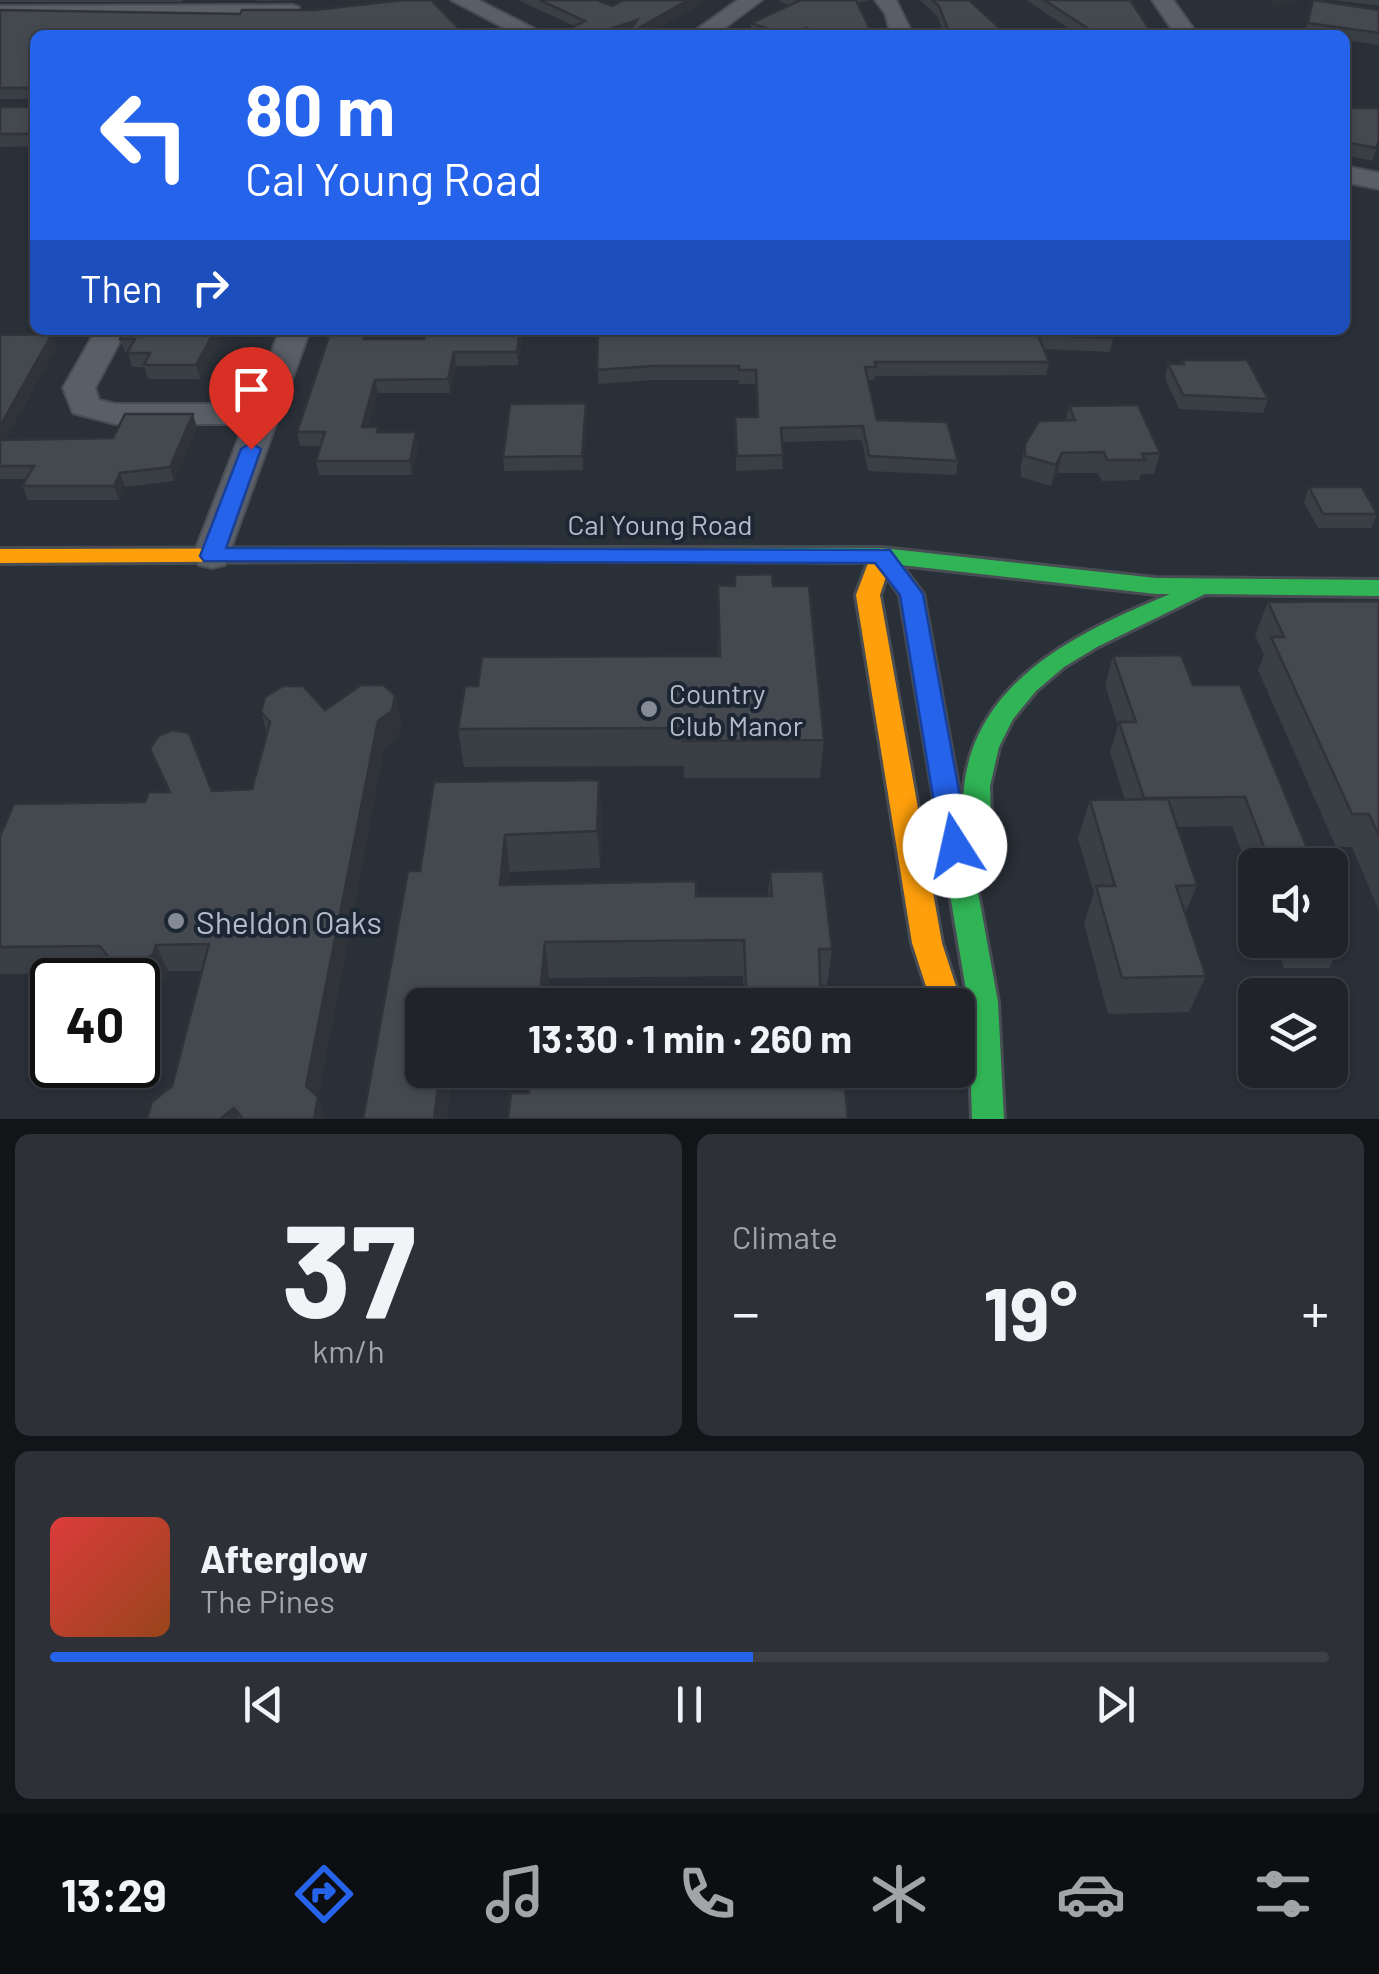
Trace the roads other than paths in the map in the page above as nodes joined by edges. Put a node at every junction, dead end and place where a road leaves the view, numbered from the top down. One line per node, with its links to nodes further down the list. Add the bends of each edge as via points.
1 (461, 0): 8 (street)
2 (752, 0): 9 (street)
3 (884, 0): 10 (street)
4 (1162, 0): 11 (street)
5 (219, 6): 6 (street); 7 (street)
6 (316, 11)
7 (0, 12)
8 (525, 30)
9 (707, 30)
10 (900, 30)
11 (1183, 30)
12 (1350, 175): 13 (street)
13 (1379, 181)
14 (108, 335): 16 (street, via 79,388 86,406 115,414)
15 (293, 335): 16 (street)
16 (264, 414): 19 (street)
17 (882, 555): 19 (street, Cal Young Road); 20 (street, Cal Young Road); 22 (street, via 868,595 927,943); 23 (street, via 911,594)
18 (0, 556): 19 (street, Cal Young Road)
19 (212, 556)
20 (1208, 588): 21 (street, Cal Young Road); 23 (street, via 1066,651 1014,693 996,720 982,753 975,811 991,947)
21 (1379, 588)
22 (942, 988)
23 (983, 1002): 25 (street)
24 (975, 1081): 25 (street)
25 (987, 1114)

